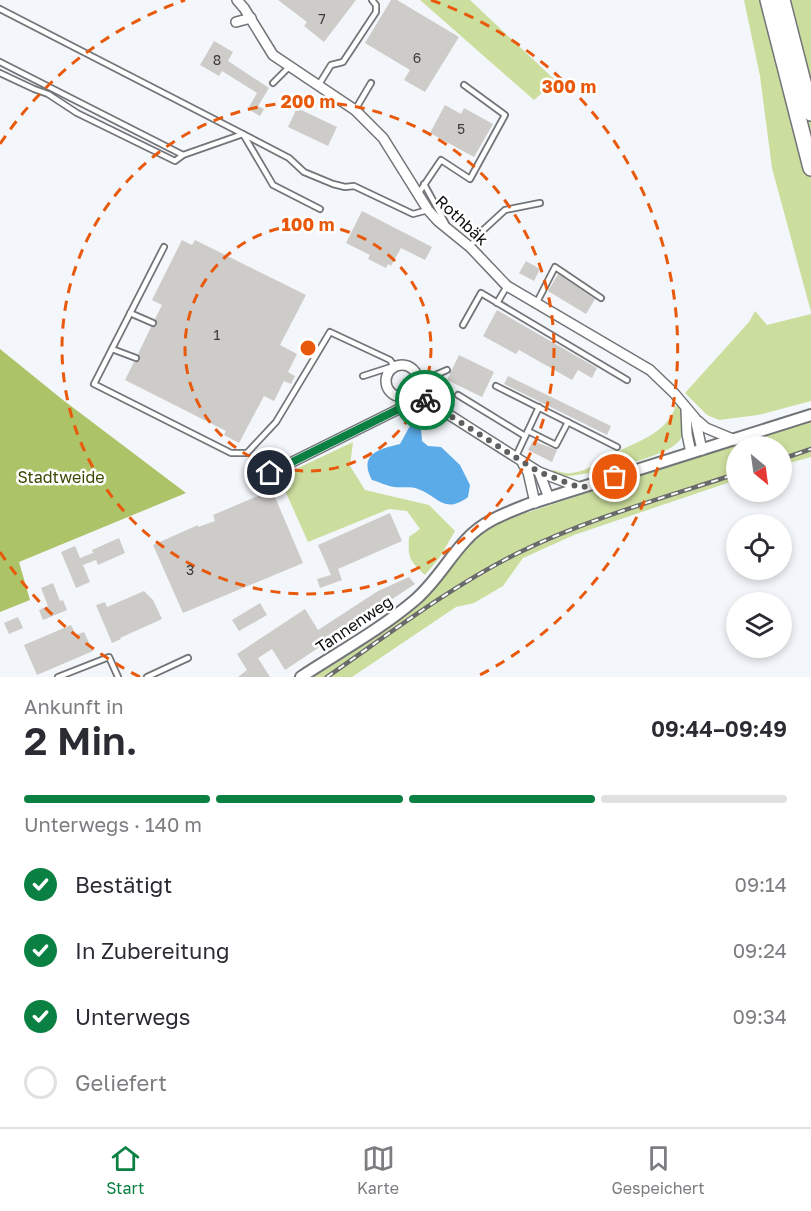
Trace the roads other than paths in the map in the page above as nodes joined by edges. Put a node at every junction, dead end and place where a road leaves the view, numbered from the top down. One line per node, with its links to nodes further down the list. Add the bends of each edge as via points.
1 (237, 0): 6 (street, Rothbäk)
2 (372, 0): 14 (lane, via 376,12 343,62 331,65)
3 (768, 0): 19 (highway)
4 (782, 0): 16 (highway)
5 (0, 9): 17 (lane)
6 (250, 18): 7 (street); 9 (street, Rothbäk, via 273,55)
7 (236, 22)
8 (0, 62): 18 (lane)
9 (289, 67): 11 (lane); 14 (street, Rothbäk)
10 (0, 73): 18 (lane, via 174,161)
11 (273, 83)
12 (371, 84): 15 (lane)
13 (464, 85): 20 (lane, via 505,115 471,179 441,160)
14 (318, 86): 15 (street, Rothbäk)
15 (355, 110): 21 (street, Rothbäk, via 383,138)
16 (811, 113)
17 (243, 134): 18 (lane); 23 (lane, via 273,185); 24 (lane, via 289,159 304,172 333,184 354,186 413,214)
18 (183, 155)
19 (811, 168)
20 (424, 184): 21 (lane); 25 (lane)
21 (417, 194): 24 (street, Rothbäk)
22 (540, 203): 27 (lane, via 505,210)
23 (320, 209)
24 (428, 210): 25 (street, Rothbäk)
25 (450, 232): 27 (street, Rothbäk)
26 (164, 247): 32 (lane)
27 (470, 247): 28 (street, Rothbäk)
28 (507, 286): 30 (lane); 31 (street, Rothbäk)
29 (601, 298): 31 (lane, via 555,267)
30 (497, 303): 34 (lane, via 481,293); 39 (lane)
31 (536, 304): 48 (street, Rothbäk, via 650,370)
32 (130, 313): 33 (lane); 35 (lane)
33 (153, 323)
34 (463, 325)
35 (112, 349): 36 (lane); 38 (lane, via 94,384 231,453 247,453 276,422 330,332 390,360)
36 (136, 358)
37 (610, 362): 39 (lane)
38 (394, 366): 41 (lane); 43 (street, via 412,367); 46 (street, via 387,373 389,392 397,397)
39 (606, 368): 42 (lane)
40 (447, 370): 43 (lane)
41 (363, 376)
42 (627, 380)
43 (419, 382): 46 (street)
44 (496, 386): 47 (lane)
45 (458, 394): 53 (lane)
46 (418, 395): 60 (street); 62 (street)
47 (539, 407): 51 (lane); 52 (lane)
48 (687, 410): 50 (street, Rothbäk); 59 (street)
49 (811, 415): 55 (street, Tannenweg)
50 (695, 418): 54 (street, Rothbäk, via 706,428); 58 (street)
51 (568, 422): 52 (lane, via 556,445); 57 (lane)
52 (528, 431): 53 (lane)
53 (525, 436): 60 (lane)
54 (726, 436)
55 (747, 436)
56 (726, 443): 58 (street, Tannenweg)
57 (617, 447)
58 (702, 450): 59 (street, Tannenweg)
59 (691, 453): 63 (street, Tannenweg)
60 (519, 460): 61 (street); 65 (street, via 528,472)
61 (539, 472): 63 (street); 64 (street)
62 (270, 473)
63 (581, 488): 64 (street, Tannenweg)
64 (549, 498): 65 (street, Tannenweg)
65 (535, 503): 70 (street, Tannenweg, via 482,526 422,594)
66 (188, 658): 69 (lane)
67 (58, 677): 68 (lane, via 109,657)
68 (118, 677)
69 (147, 677)
70 (301, 677)

